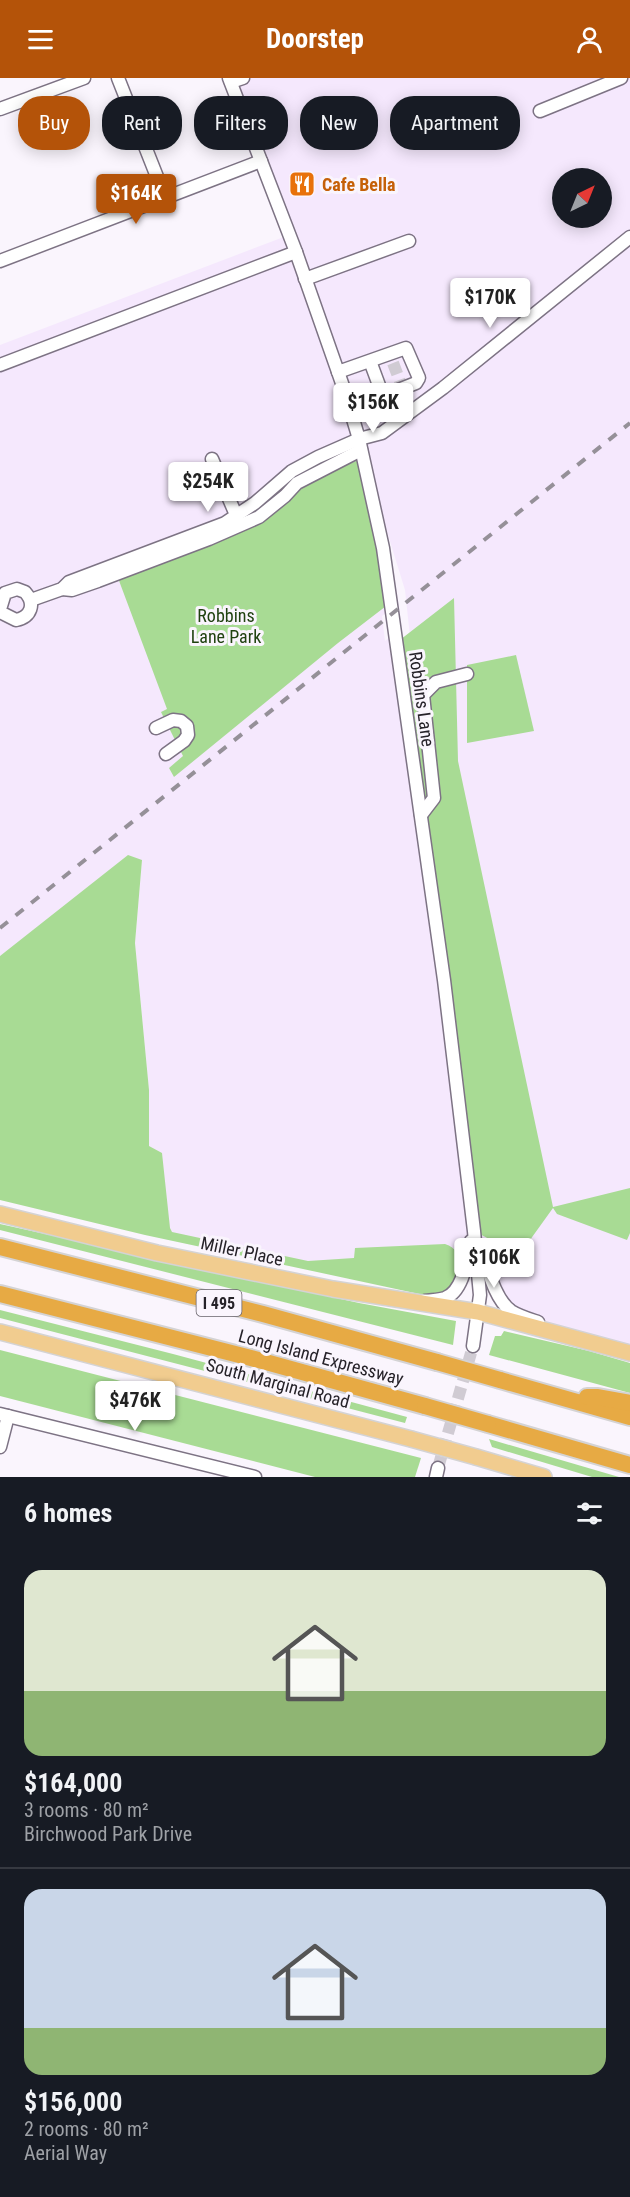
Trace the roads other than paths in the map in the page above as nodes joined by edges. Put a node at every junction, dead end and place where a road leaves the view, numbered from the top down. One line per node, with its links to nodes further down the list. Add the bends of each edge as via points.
1 (84, 78): 5 (street)
2 (118, 78): 8 (street)
3 (621, 78): 6 (street)
4 (234, 79): 7 (street, Robbins Lane)
5 (0, 109)
6 (540, 111)
7 (261, 161): 8 (street); 11 (street, Robbins Lane)
8 (165, 197): 12 (street)
9 (630, 237): 18 (street)
10 (409, 241): 13 (street)
11 (296, 252): 13 (street, Robbins Lane); 15 (street)
12 (0, 261)
13 (305, 279): 16 (street, Robbins Lane)
14 (370, 361): 16 (street); 17 (street, via 380,388 388,394); 17 (street, via 391,358 406,348 418,378)
15 (0, 365)
16 (338, 372): 19 (street, Robbins Lane)
17 (416, 383): 18 (street)
18 (428, 399): 19 (street)
19 (360, 445): 21 (street, via 318,457 292,471); 22 (street, via 336,465 297,483 260,517 98,581 72,590); 28 (street, Robbins Lane, via 383,548)
20 (213, 459): 21 (street)
21 (236, 515): 22 (street, via 225,523 69,582)
22 (62, 589): 23 (street)
23 (31, 600): 24 (street, via 31,610 25,618 16,620); 24 (street, via 26,592 13,590 5,593)
24 (2, 610)
25 (467, 674): 28 (street, via 436,682 423,695 434,798)
26 (156, 728): 27 (street, via 173,720 187,726 184,741)
27 (166, 754)
28 (421, 816): 30 (street, Robbins Lane)
29 (0, 1214): 33 (main road, Miller Place, via 157,1253)
30 (474, 1231): 33 (street, via 461,1278 445,1298 425,1301); 34 (street, Robbins Lane); 36 (street, via 504,1305 519,1315)
31 (0, 1247): 39 (highway, Long Island Expressway / I 495, bridge, via 251,1311)
32 (0, 1294): 44 (highway, Long Island Expressway, bridge, via 251,1358)
33 (378, 1297): 34 (main road, Miller Place)
34 (478, 1312): 36 (main road, Miller Place); 37 (street, Robbins Lane)
35 (0, 1332): 46 (main road, South Marginal Road, bridge, via 307,1410)
36 (581, 1339): 38 (main road, Miller Place)
37 (473, 1346)
38 (630, 1353)
39 (560, 1397): 40 (highway, via 598,1397); 42 (highway, Long Island Expressway / I 495)
40 (630, 1403)
41 (4, 1415): 43 (street); 45 (street)
42 (630, 1417)
43 (0, 1447)
44 (630, 1465)
45 (255, 1477)
46 (544, 1477)

